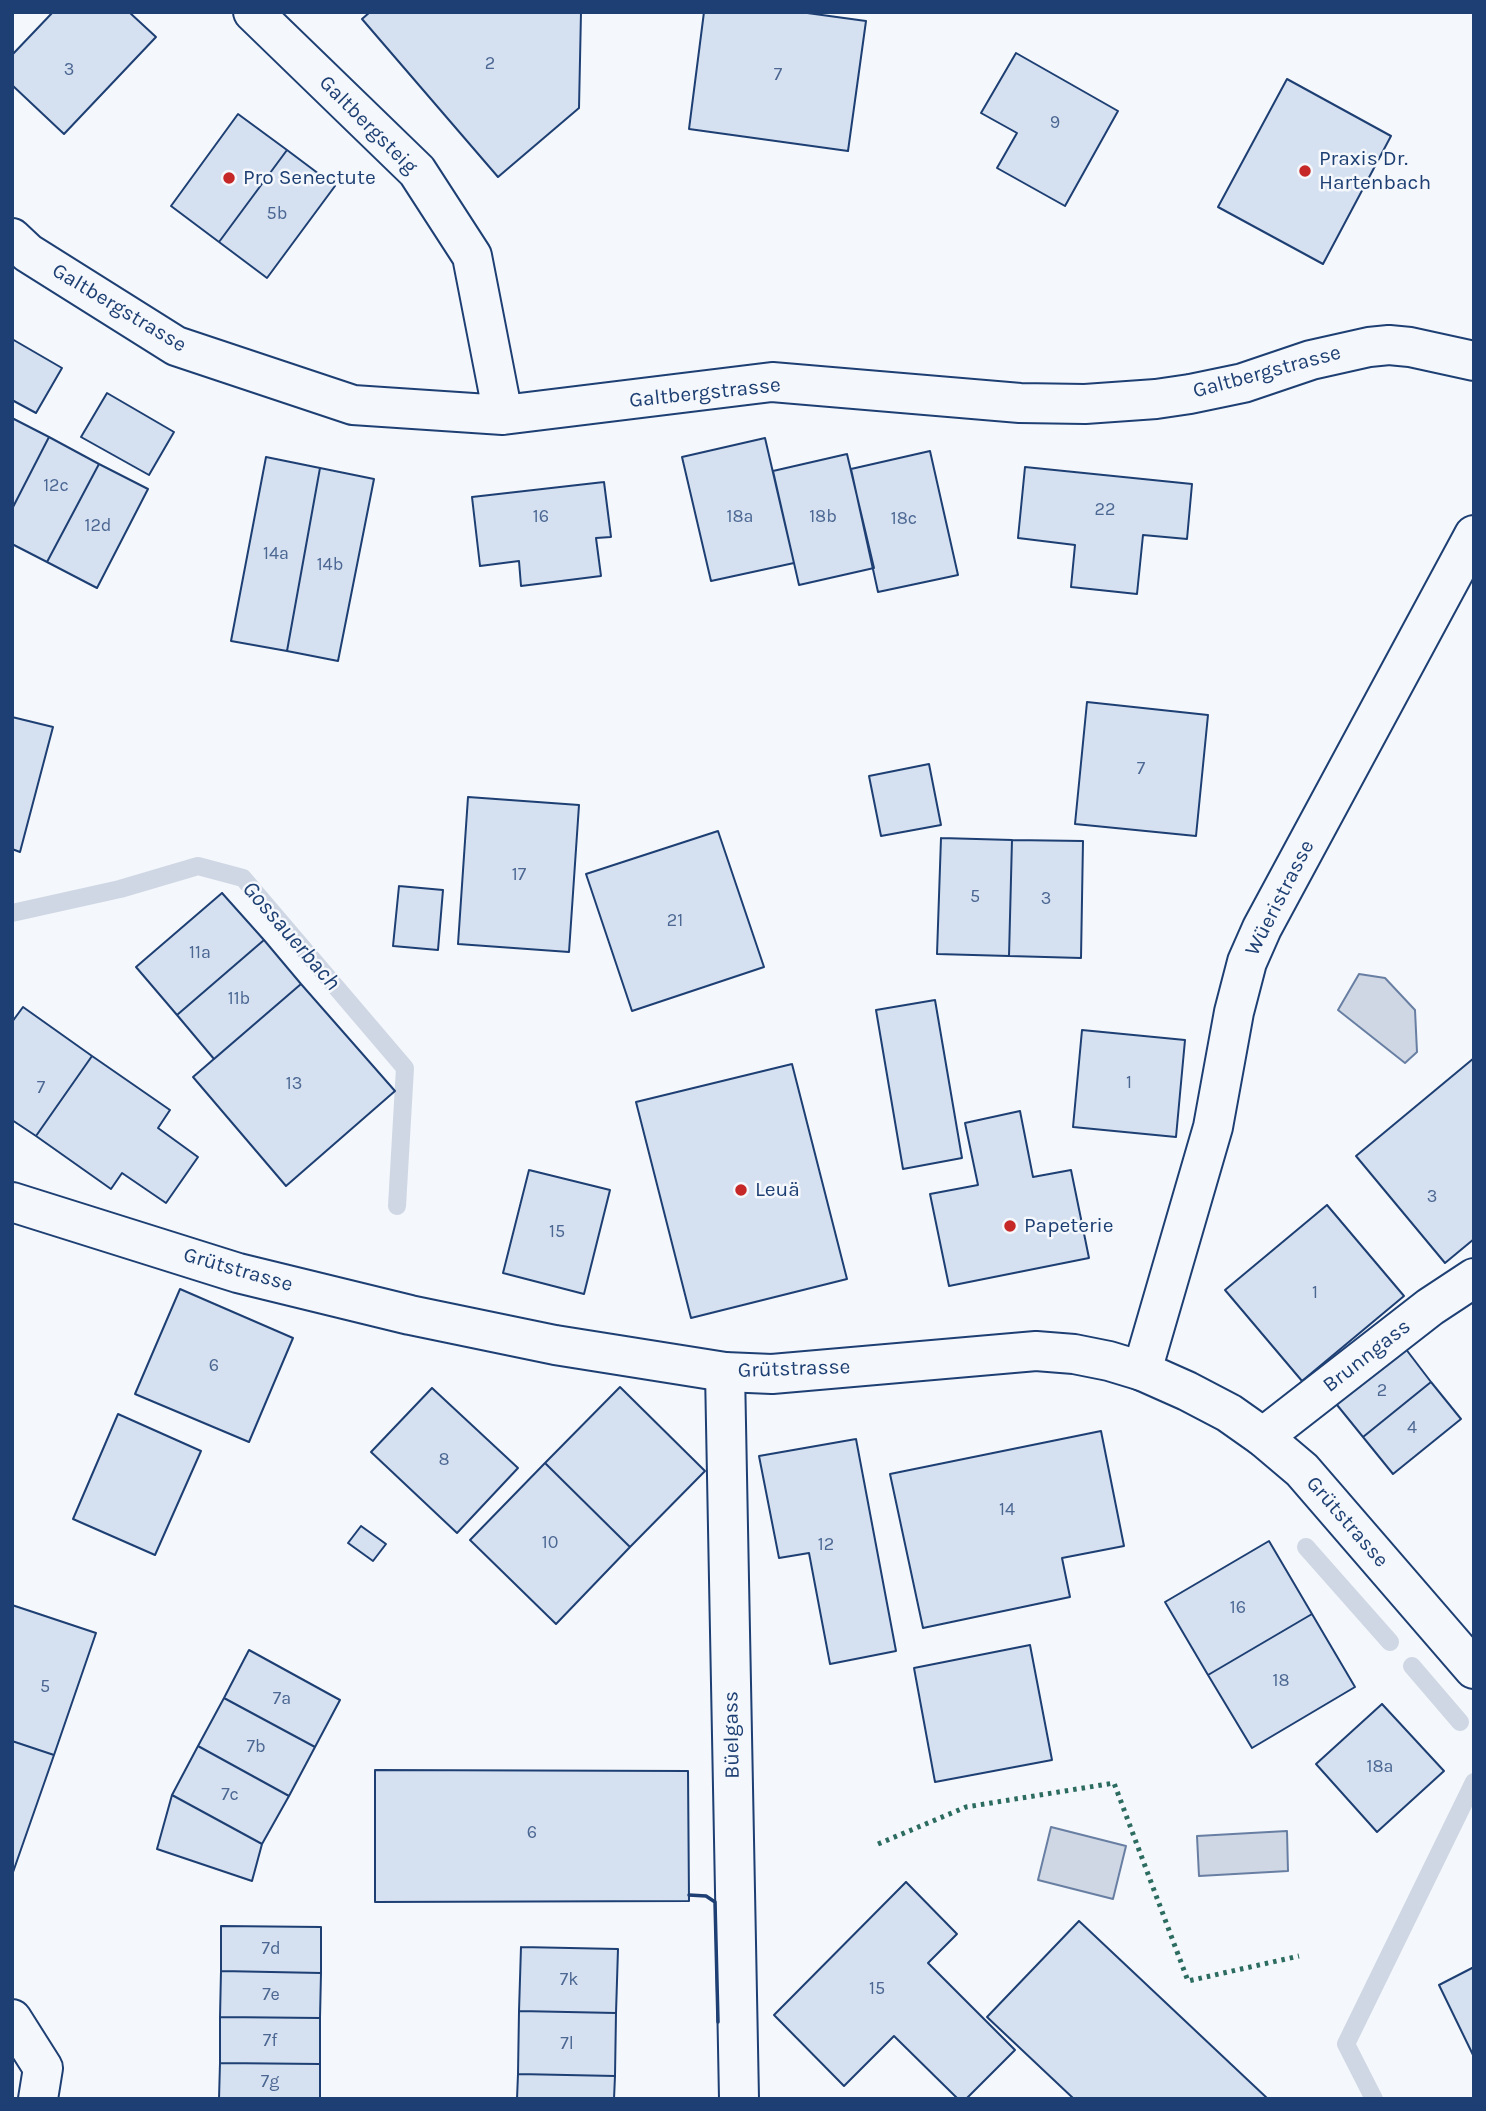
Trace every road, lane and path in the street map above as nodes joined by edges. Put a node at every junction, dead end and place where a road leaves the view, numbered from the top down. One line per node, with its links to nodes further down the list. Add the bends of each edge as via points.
1 (253, 12): 4 (street, Galtbergsteig, via 417,171 472,256)
2 (12, 238): 4 (street, Galtbergstrasse, via 28,253 176,346 353,405)
3 (1474, 361): 4 (street, Galtbergstrasse, via 1410,347 1369,347 1244,383 1156,400 1085,404 1020,403 772,382)
4 (503, 415)
5 (1474, 535): 8 (street, Wüeristrasse, via 1250,954 1234,1012 1213,1127)
6 (12, 1202): 9 (street, Grütstrasse, via 238,1273 410,1315 555,1345)
7 (1474, 1278): 10 (street, Brunngass)
8 (1142, 1371): 9 (street, Grütstrasse, via 1097,1359 1035,1351 772,1374); 10 (street, Grütstrasse, via 1229,1413)
9 (725, 1372): 14 (street, Büelgass)
10 (1263, 1437): 11 (street, Grütstrasse, via 1334,1504)
11 (1474, 1669)
12 (12, 2019): 13 (street, via 43,2068)
13 (38, 2099)
14 (739, 2099)

